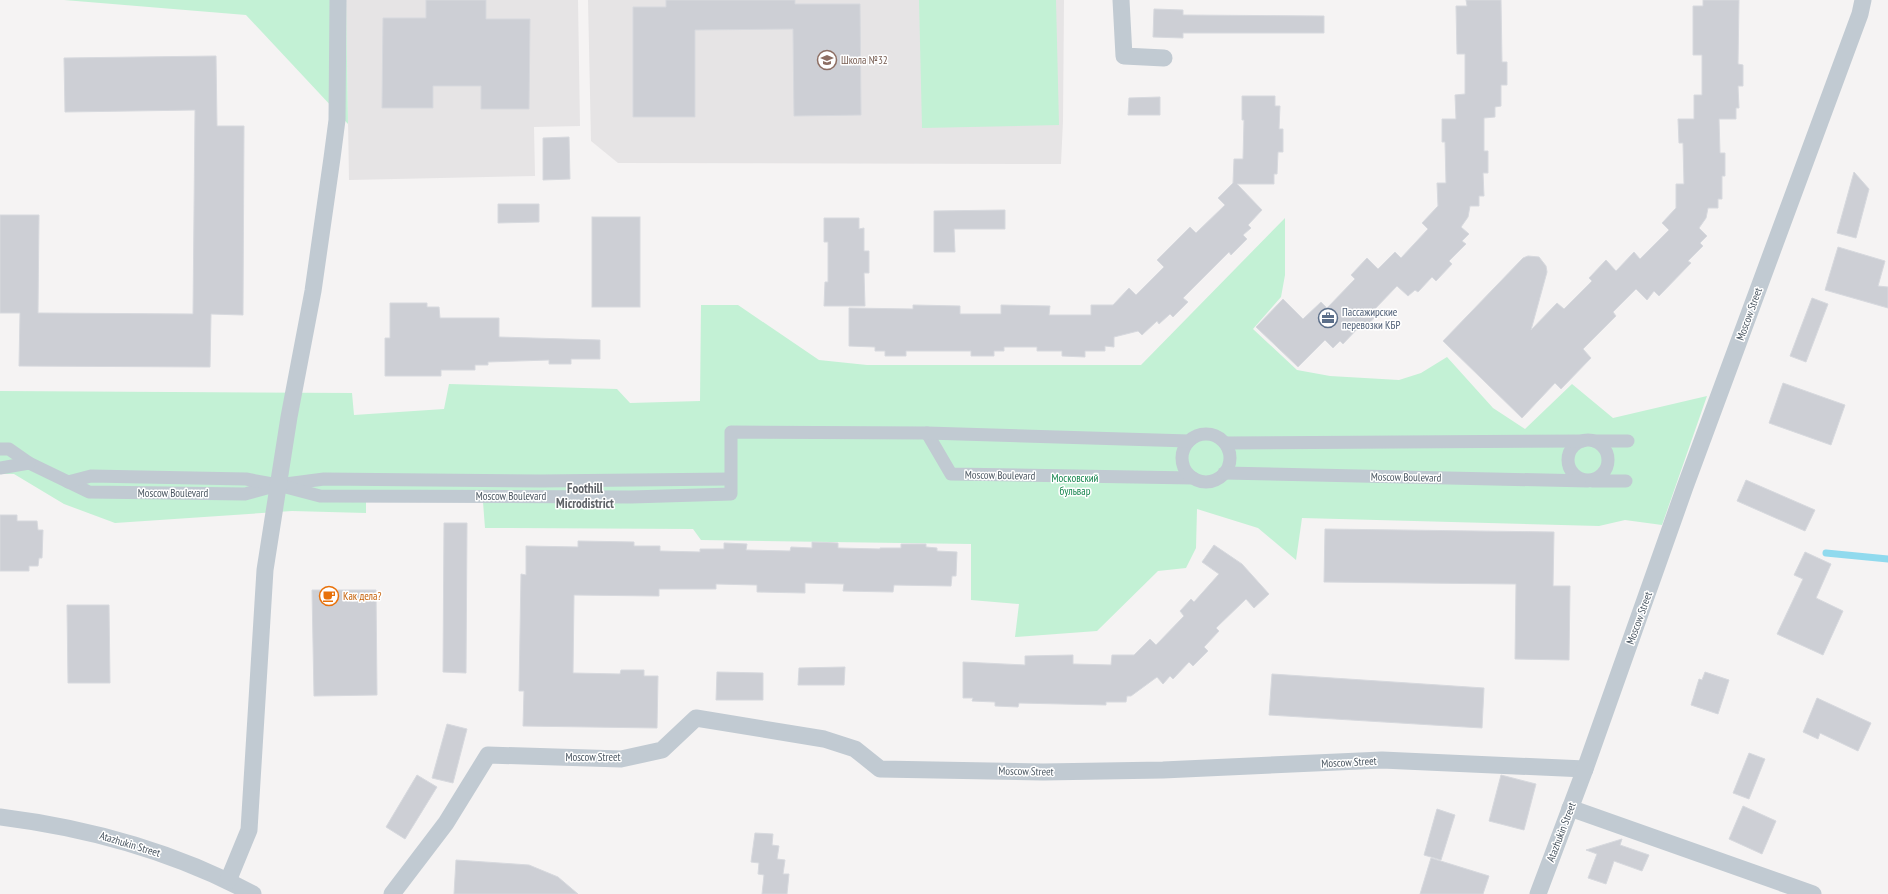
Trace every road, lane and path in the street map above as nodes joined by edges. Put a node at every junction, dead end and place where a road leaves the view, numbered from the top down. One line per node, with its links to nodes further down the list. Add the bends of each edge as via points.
1 (338, 0): 23 (street, via 337,120 313,291)
2 (1121, 0): 4 (street, via 1124,56)
3 (1863, 0): 28 (street, Moscow Street, via 1685,487)
4 (1164, 58)
5 (927, 433): 6 (street, Moscow Boulevard); 15 (street, Moscow Boulevard, via 951,474); 17 (street, Moscow Boulevard, via 731,432)
6 (1189, 441): 9 (street, via 1203,434 1219,438); 15 (street, via 1182,457 1183,465)
7 (1589, 441): 8 (street); 9 (street); 20 (street, via 1602,446 1609,460 1603,474); 20 (street, via 1574,446 1568,461 1574,475)
8 (1628, 441)
9 (1225, 443): 13 (street, via 1230,458)
10 (0, 449): 11 (street, Moscow Boulevard, via 9,449)
11 (29, 463): 12 (street); 22 (street, Moscow Boulevard)
12 (0, 468)
13 (1224, 473): 15 (street, via 1211,482); 20 (street, Moscow Boulevard)
14 (169, 478): 22 (street, Moscow Boulevard, via 91,476); 23 (street, Moscow Boulevard, via 246,479); 24 (street)
15 (1193, 478)
16 (428, 479): 19 (street, Moscow Boulevard); 23 (street, Moscow Boulevard, via 324,479); 25 (street)
17 (730, 479): 18 (street, Moscow Boulevard); 27 (street, Moscow Boulevard, via 731,494)
18 (629, 480): 19 (street, Moscow Boulevard); 27 (street)
19 (540, 481): 26 (street)
20 (1589, 481): 21 (street, Moscow Boulevard)
21 (1626, 481)
22 (68, 482): 24 (street, Moscow Boulevard, via 89,492)
23 (278, 485): 24 (street, Moscow Boulevard, via 244,494); 25 (street, Moscow Boulevard, via 320,496); 31 (street, via 265,570 249,830)
24 (168, 493)
25 (429, 496): 26 (street, Moscow Boulevard)
26 (540, 496): 27 (street, Moscow Boulevard)
27 (631, 497)
28 (1585, 770): 29 (street, Atazhukin Street); 33 (street, Moscow Street, via 1382,760 1043,772 880,769 855,749 824,739 696,718 662,750 621,759 488,755 446,822)
29 (1570, 808): 34 (street, Atazhukin Street); 35 (street)
30 (0, 817): 31 (street, Atazhukin Street, via 86,831 131,843)
31 (228, 880): 32 (street, Atazhukin Street)
32 (253, 894)
33 (392, 894)
34 (1538, 894)
35 (1813, 894)

